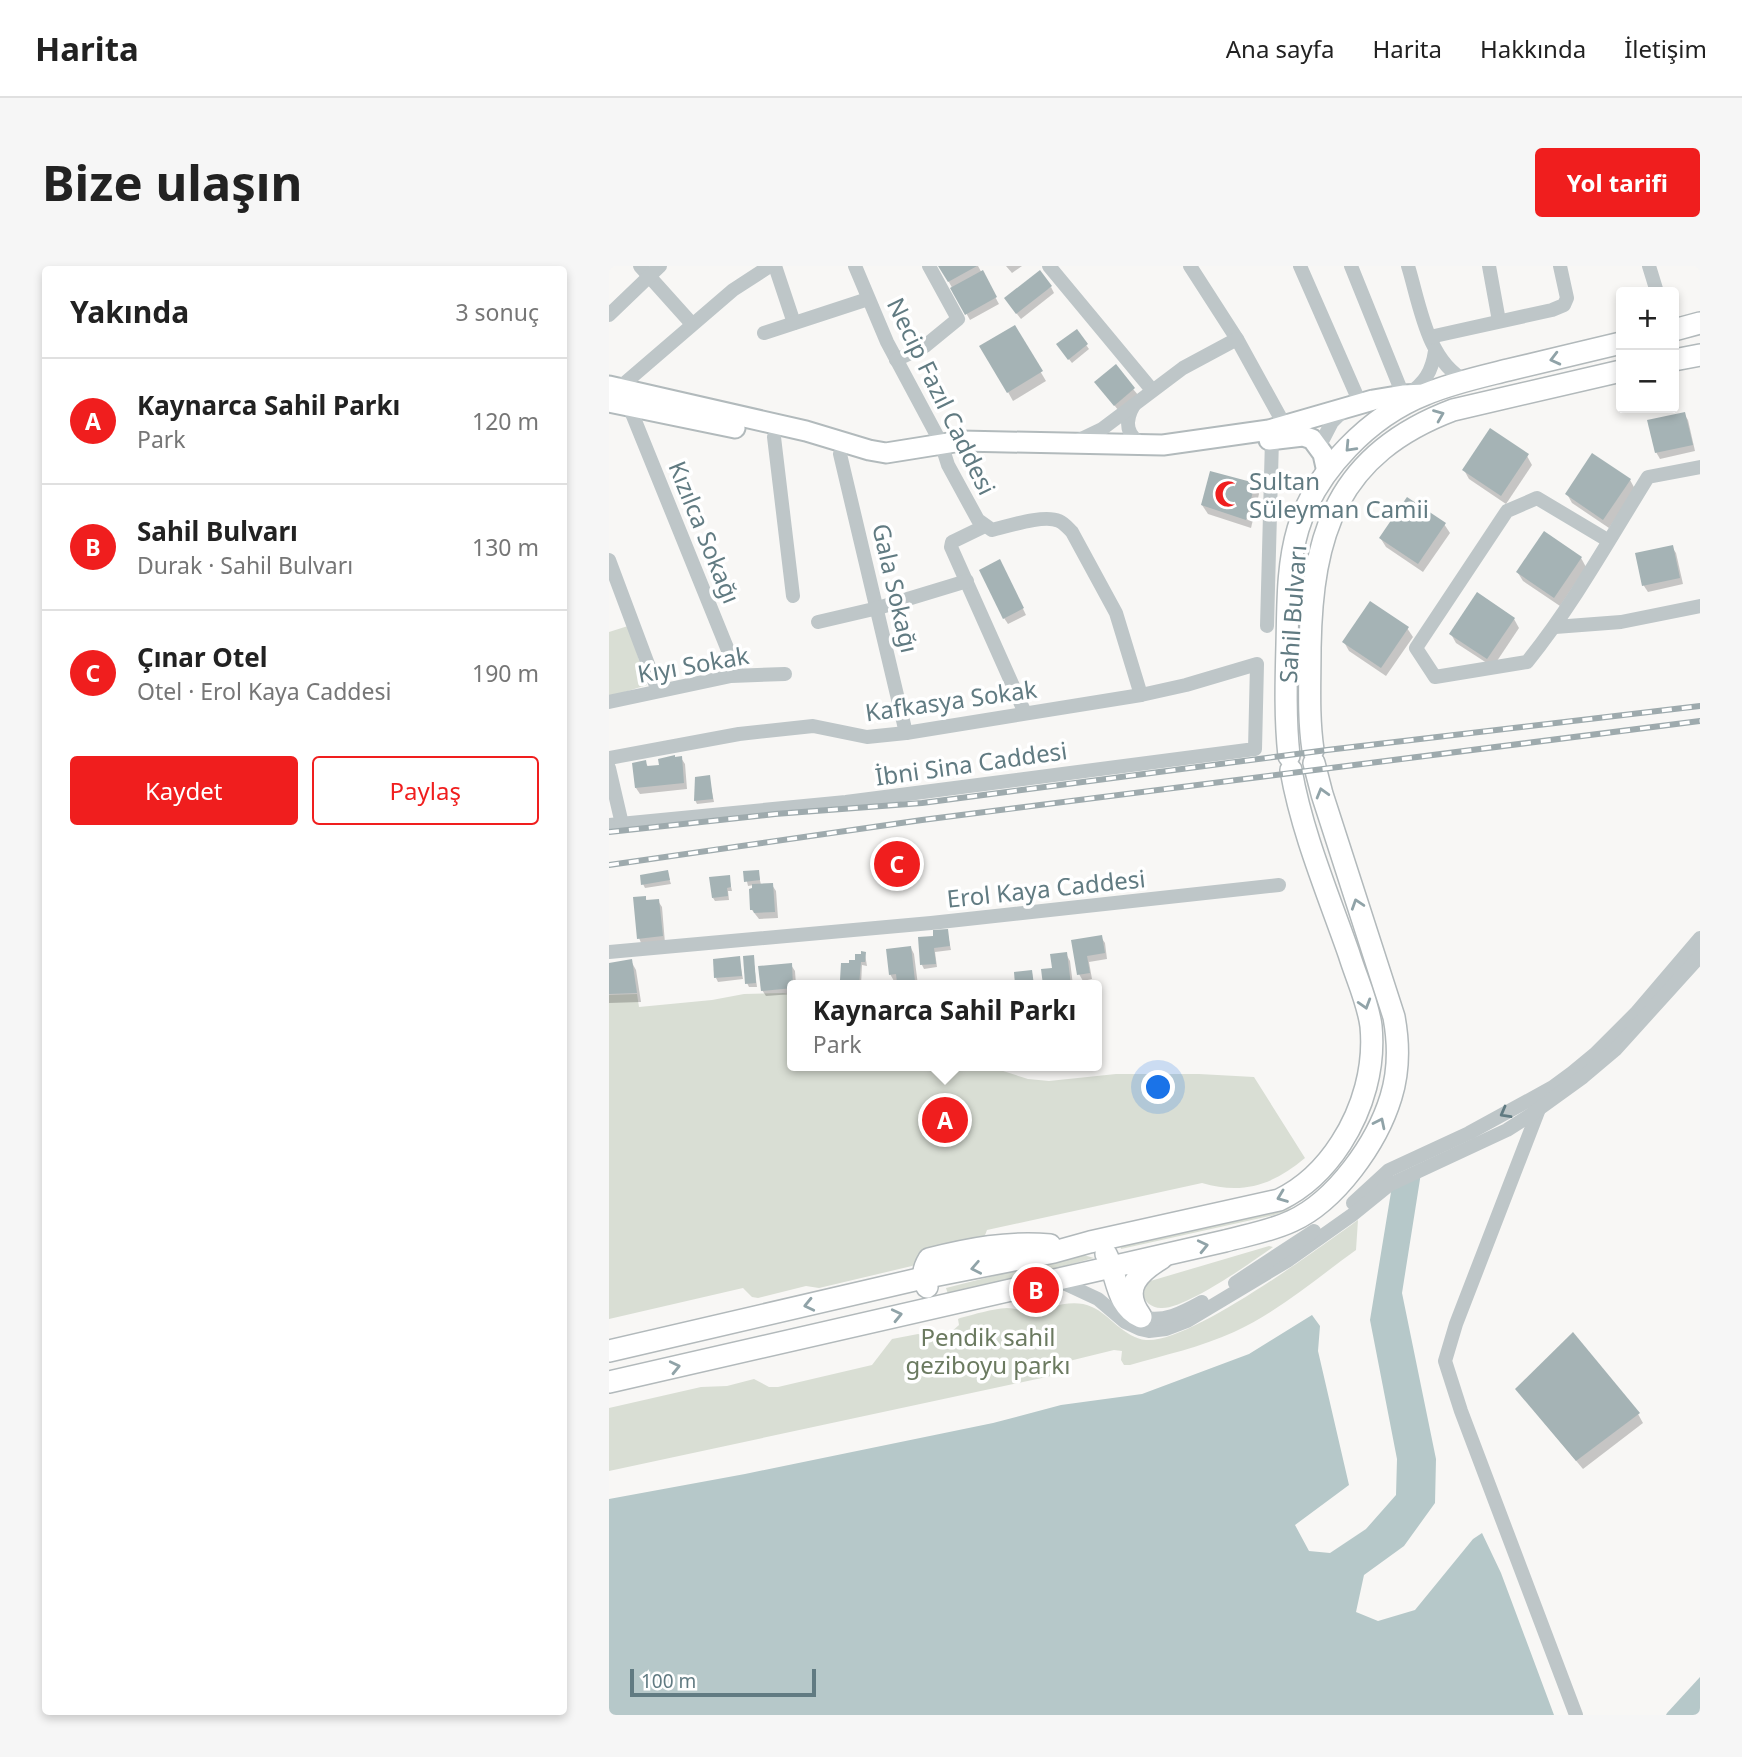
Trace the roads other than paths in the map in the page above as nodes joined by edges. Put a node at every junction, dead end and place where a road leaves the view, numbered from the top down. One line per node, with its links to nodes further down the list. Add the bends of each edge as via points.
1 (772, 266): 17 (street); 19 (street)
2 (855, 266): 14 (street, Necip Fazıl Caddesi)
3 (929, 266): 27 (street, via 958,319 925,346)
4 (1049, 266): 30 (street)
5 (1190, 266): 22 (street)
6 (1300, 266): 34 (street)
7 (1351, 266): 32 (street)
8 (1408, 266): 24 (street)
9 (1489, 266): 16 (street)
10 (1560, 266): 16 (street, via 1567,298 1563,305)
11 (1649, 266): 13 (street)
12 (650, 269): 15 (street); 19 (street)
13 (1655, 287)
14 (868, 299): 17 (street); 27 (street, Necip Fazıl Caddesi)
15 (609, 315)
16 (1499, 321): 24 (street)
17 (793, 323): 21 (street)
18 (1700, 323): 20 (highway)
19 (692, 324): 31 (street)
20 (1679, 329)
21 (764, 333)
22 (1237, 340): 30 (street); 36 (street)
23 (1616, 343): 29 (highway, Sahil Bulvarı, one-way to 29)
24 (1433, 344): 29 (street, via 1449,370); 32 (street, via 1431,370)
25 (1700, 355): 26 (highway)
26 (1679, 359)
27 (896, 360): 41 (street, Necip Fazıl Caddesi)
28 (1616, 372): 74 (highway, Sahil Bulvarı, one-way to 28, via 1281,1226 1306,1213 1357,1162 1391,1098 1397,1068 1394,1017 1325,804 1309,709 1315,573 1332,513 1355,479 1390,443 1435,416)
29 (1466, 381): 32 (highway, Sahil Bulvarı)
30 (1152, 390): 33 (street)
31 (612, 392): 35 (main road); 41 (main road, via 806,431 886,453)
32 (1412, 394): 34 (main road); 44 (highway, Sahil Bulvarı, one-way to 44, via 1362,434)
33 (1134, 404): 38 (street, via 1103,429); 39 (street, via 1127,424 1129,433)
34 (1354, 405): 36 (main road); 40 (street, via 1332,422)
35 (629, 407): 37 (main road); 57 (street, Kızılca Sokağı)
36 (1278, 432): 39 (main road); 40 (main road, via 1312,439); 41 (main road, via 1168,457); 53 (street)
37 (774, 437): 42 (main road); 49 (street)
38 (1072, 443): 39 (main road); 41 (main road, via 961,441)
39 (1145, 446)
40 (1319, 447): 44 (main road)
41 (943, 448): 42 (main road, via 892,461); 45 (street, Necip Fazıl Caddesi, via 948,465)
42 (840, 454): 51 (street, Gala Sokağı)
43 (1700, 467): 46 (street, via 1648,477)
44 (1327, 472): 73 (highway, Sahil Bulvarı, one-way to 73, via 1306,509 1293,551 1286,685 1290,763 1304,823 1371,1023 1368,1077 1348,1133 1315,1177 1290,1195)
45 (985, 526): 48 (street, via 952,542); 59 (street, Necip Fazıl Caddesi, via 992,530 1053,519 1072,532 1116,613)
46 (1609, 541): 54 (street); 54 (street, via 1537,498 1507,511 1416,648 1435,677 1527,662)
47 (609, 562): 58 (street)
48 (967, 581): 51 (street); 61 (street)
49 (793, 596)
50 (1700, 606): 54 (street, via 1621,622)
51 (878, 608): 52 (street); 62 (street, Gala Sokağı)
52 (818, 622)
53 (1267, 626)
54 (1555, 627)
55 (1257, 664): 59 (street, Kafkasya Sokak); 65 (street, İbni Sina Caddesi, via 1255,749 846,802)
56 (785, 674): 57 (street, Kıyı Sokak)
57 (738, 676): 58 (street, Kıyı Sokak)
58 (658, 691): 60 (street, Kıyı Sokak)
59 (1141, 695): 61 (street, Kafkasya Sokak)
60 (609, 702)
61 (1025, 713): 62 (street, Kafkasya Sokak)
62 (906, 733): 63 (street, Kafkasya Sokak, via 867,737 813,726 739,734)
63 (609, 758)
64 (609, 768): 65 (street)
65 (616, 825)
66 (1279, 885): 68 (street, Erol Kaya Caddesi)
67 (1700, 938): 71 (street, one-way to 71, via 1585,1064)
68 (609, 952)
69 (1700, 956): 70 (street, via 1615,1050)
70 (1539, 1108): 71 (street, via 1507,1130); 82 (street, via 1445,1361)
71 (1441, 1153): 72 (street)
72 (1398, 1173): 77 (street, via 1352,1215 1260,1279 1166,1329 1132,1326 1098,1299); 79 (street, via 1383,1175 1333,1218 1231,1286 1167,1318)
73 (1095, 1241): 75 (highway); 76 (highway, Sahil Bulvarı, one-way to 76, via 1073,1247 1000,1245 955,1253 929,1259)
74 (1169, 1254): 75 (highway, Sahil Bulvarı); 79 (highway, via 1134,1283 1132,1299)
75 (1112, 1266): 77 (highway, Sahil Bulvarı); 79 (highway, via 1122,1301)
76 (923, 1278): 78 (highway); 80 (highway, one-way to 80)
77 (1053, 1279): 78 (highway, Sahil Bulvarı)
78 (937, 1306): 81 (highway, Sahil Bulvarı, one-way to 78)
79 (1141, 1317)
80 (609, 1352)
81 (609, 1382)
82 (1576, 1715)

